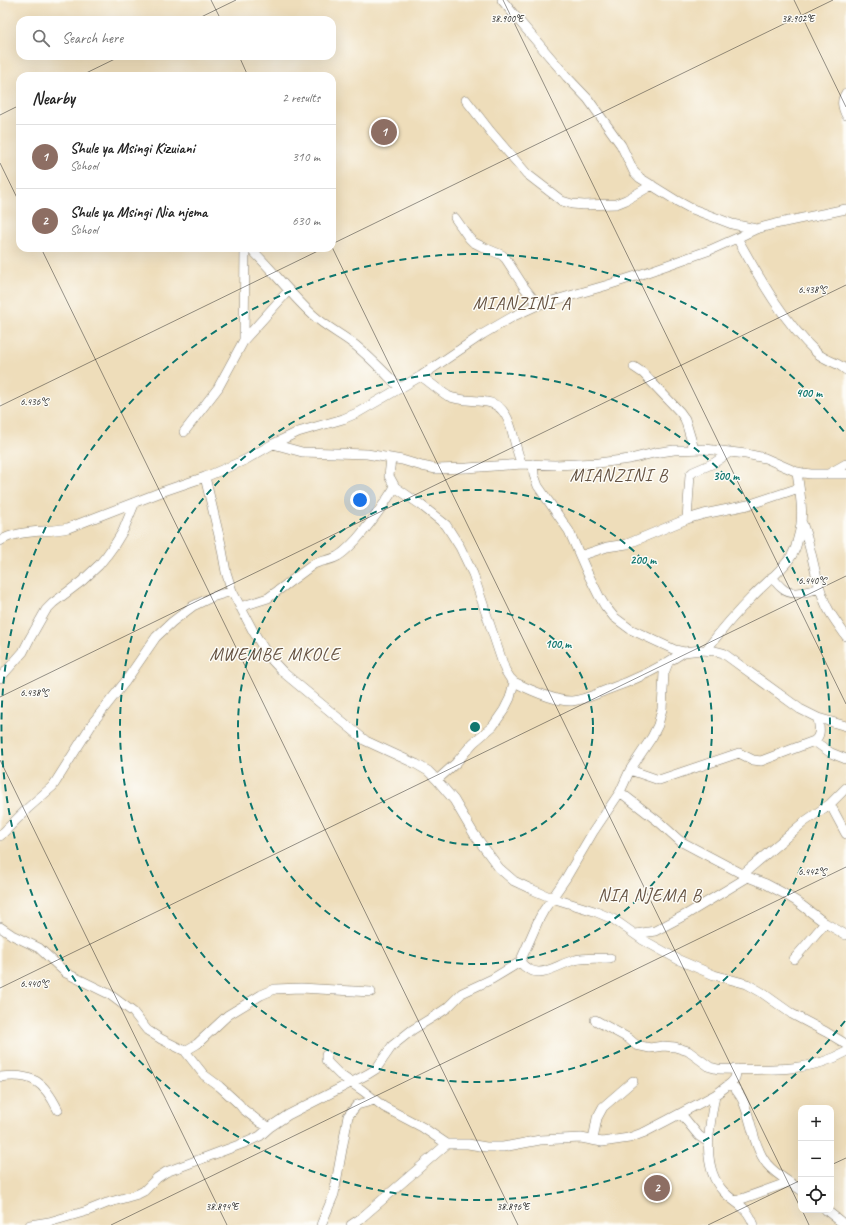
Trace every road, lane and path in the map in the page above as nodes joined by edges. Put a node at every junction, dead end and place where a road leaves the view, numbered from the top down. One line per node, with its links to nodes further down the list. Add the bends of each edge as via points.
1 (502, 0): 5 (street, via 588,99 621,144 634,172)
2 (846, 93): 4 (street, via 842,105)
3 (466, 100): 5 (street, via 527,174 562,201 584,205 616,204)
4 (846, 115)
5 (652, 185): 8 (street, via 690,208 732,224)
6 (846, 209): 8 (street)
7 (455, 218): 13 (street, via 473,242 506,259)
8 (756, 229): 9 (street)
9 (737, 238): 13 (street, via 710,250 608,285); 16 (street, via 759,278 795,330 819,355)
10 (245, 252): 14 (street)
11 (254, 252): 12 (street)
12 (289, 290): 14 (street); 18 (street, via 322,323 359,348)
13 (538, 305): 17 (street, via 483,334)
14 (244, 340): 19 (street, via 218,388)
15 (634, 367): 21 (street, via 643,372 680,412)
16 (846, 370)
17 (421, 376): 18 (street); 24 (street, via 447,396 491,402 499,406 509,420)
18 (400, 388): 20 (street, via 358,414 298,432)
19 (184, 432)
20 (273, 444): 23 (street, via 302,452 367,454); 30 (street)
21 (694, 449): 22 (street); 25 (street, via 598,463)
22 (730, 452): 27 (street, via 765,458); 34 (street, via 690,475)
23 (391, 459): 24 (street, via 436,469); 31 (street, via 389,476)
24 (522, 464): 25 (street)
25 (532, 464): 37 (street, via 538,486 569,531)
26 (846, 464): 28 (street)
27 (797, 472): 28 (street); 32 (street)
28 (829, 474): 29 (street)
29 (846, 474)
30 (206, 477): 33 (street); 40 (street)
31 (395, 487): 41 (street, via 370,523 338,556 314,564 268,598); 47 (street, via 446,525 460,547 473,574 505,670)
32 (799, 488): 34 (street, via 748,505); 35 (street)
33 (135, 502): 36 (street, via 68,528 32,532); 46 (street, via 123,531 111,550 82,581 46,610 23,652)
34 (687, 519): 37 (street, via 627,544 607,547)
35 (801, 522): 38 (street, via 791,556); 39 (street, via 808,538)
36 (0, 541)
37 (580, 556): 44 (street, via 604,606 614,617 638,633)
38 (772, 577): 39 (street, via 788,592); 43 (street, via 751,597)
39 (820, 588): 42 (street, via 826,606)
40 (232, 591): 41 (street); 58 (street, via 193,606 156,637 125,682 94,720 53,786)
41 (240, 607): 53 (street, via 269,657 284,673 366,741 416,764)
42 (846, 636)
43 (706, 650): 44 (street); 48 (street, via 723,653 800,709)
44 (684, 652): 45 (street)
45 (668, 663): 47 (street, via 621,685 584,699 571,701 546,695); 52 (street, via 664,673 662,709 658,725)
46 (0, 678)
47 (514, 682): 53 (street, via 510,698 493,726 472,743 456,763)
48 (818, 718): 49 (street); 50 (street, via 820,734)
49 (846, 726)
50 (814, 741): 51 (street); 52 (street, via 761,761 739,753 659,780)
51 (846, 760)
52 (630, 770): 55 (street)
53 (437, 780): 60 (street, via 454,800 499,868 514,881)
54 (846, 788): 56 (street)
55 (620, 792): 59 (street, via 660,822 680,841); 60 (street)
56 (830, 804): 57 (street); 59 (street, via 804,822)
57 (846, 834)
58 (0, 836)
59 (745, 875): 61 (street, via 783,892); 63 (street, via 687,914 655,931)
60 (552, 898): 63 (street, via 613,919); 67 (street, via 539,919)
61 (825, 923): 64 (street); 66 (street)
62 (0, 927): 71 (street, via 39,948 66,973 108,994 133,1012 147,1030)
63 (636, 934): 70 (street, via 679,960 714,975 747,984 792,1014)
64 (846, 935)
65 (610, 958): 67 (street, via 574,960 539,972 528,970)
66 (794, 959)
67 (520, 962): 77 (street, via 462,993 443,1011 392,1046 376,1069)
68 (371, 992): 71 (street, via 275,989 228,1015 197,1044)
69 (595, 1020): 74 (street, via 640,1046 675,1047 688,1051 718,1070)
70 (846, 1044)
71 (185, 1051): 83 (street, via 204,1075 261,1124)
72 (846, 1052): 74 (street, via 803,1067)
73 (326, 1055): 77 (street, via 329,1064)
74 (737, 1070): 78 (street)
75 (0, 1077): 81 (street, via 27,1077 42,1085)
76 (633, 1081): 84 (street, via 603,1106 597,1118)
77 (352, 1083): 80 (street); 83 (street, via 288,1115)
78 (731, 1083): 79 (street); 87 (street, via 743,1102 755,1140 767,1164)
79 (715, 1095): 82 (street); 85 (street)
80 (375, 1100): 86 (street); 93 (street, via 357,1106 348,1116 334,1194)
81 (58, 1110)
82 (681, 1114): 84 (street, via 629,1138 602,1142); 85 (street, via 699,1136)
83 (270, 1127): 92 (street, via 260,1136 247,1142 166,1172 138,1194 107,1203 88,1212)
84 (593, 1140): 86 (street, via 540,1140 503,1147)
85 (708, 1142): 89 (street, via 715,1178 730,1198)
86 (447, 1144): 94 (street)
87 (789, 1182): 88 (street); 89 (street)
88 (798, 1188)
89 (736, 1201): 91 (street, via 746,1210)
90 (830, 1213): 95 (street)
91 (751, 1224)
92 (30, 1225)
93 (321, 1225)
94 (351, 1225)
95 (845, 1225)

